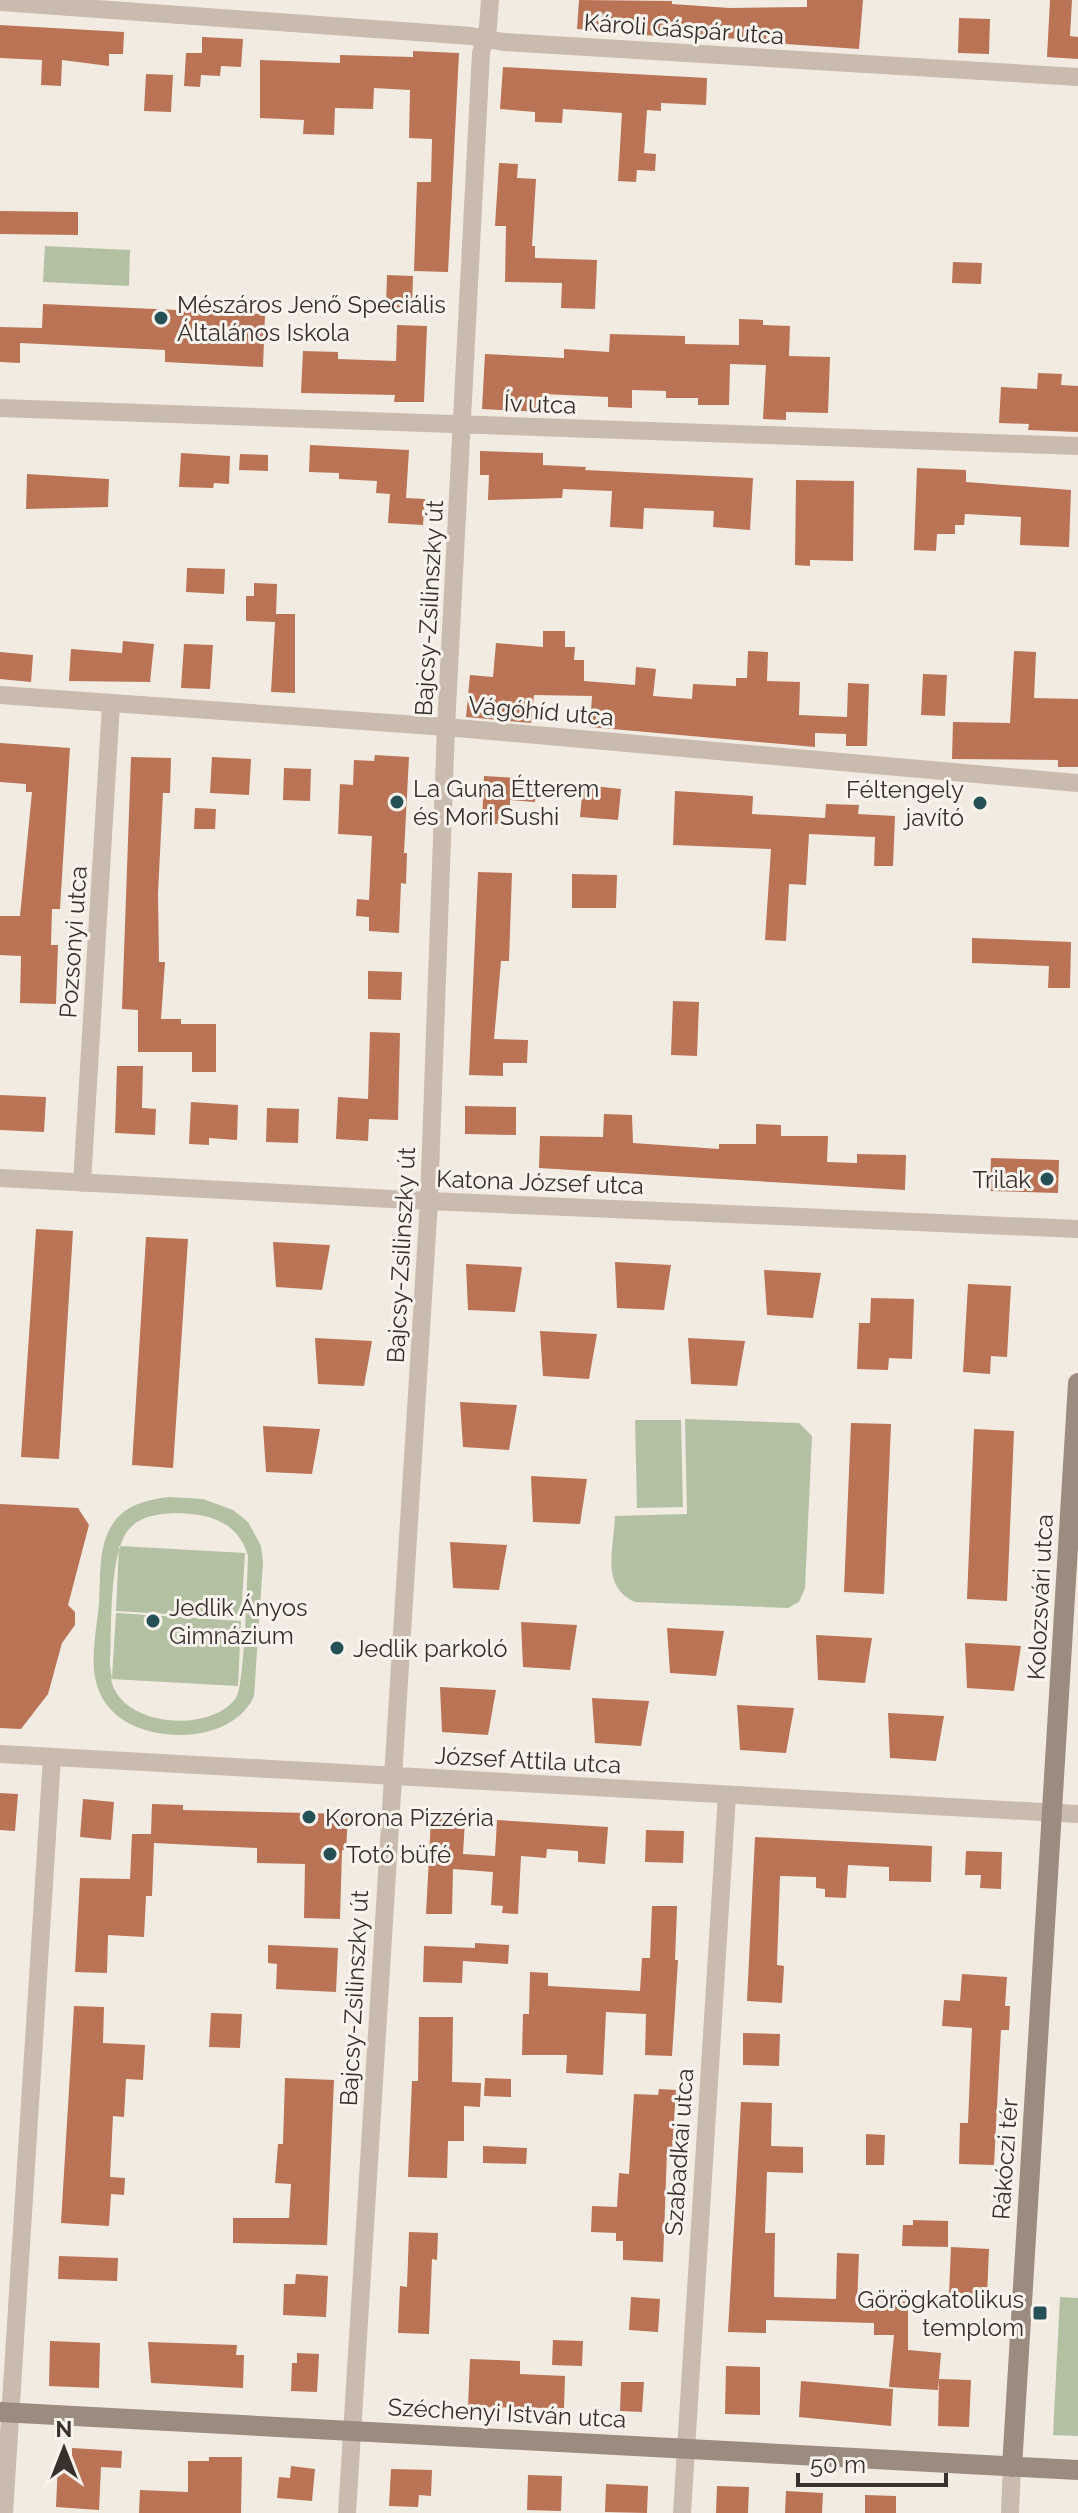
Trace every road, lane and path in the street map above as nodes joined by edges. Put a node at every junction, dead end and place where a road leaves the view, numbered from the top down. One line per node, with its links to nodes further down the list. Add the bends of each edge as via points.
1 (490, 0): 3 (street, Bajcsy-Zsilinszky út)
2 (0, 2): 3 (street, Károli Gáspár utca)
3 (486, 37): 4 (street, Károli Gáspár utca); 6 (street, Bajcsy-Zsilinszky út, via 481,53)
4 (1078, 77)
5 (0, 408): 6 (street, Ív utca)
6 (463, 425): 7 (street, Ív utca); 10 (street, Bajcsy-Zsilinszky út)
7 (1078, 446)
8 (0, 695): 9 (street, Vágóhíd utca)
9 (111, 704): 10 (street, Vágóhíd utca); 13 (street, Pozsonyi utca)
10 (446, 727): 11 (street, Vágóhíd utca); 14 (street, Bajcsy-Zsilinszky út)
11 (1078, 783)
12 (0, 1178): 13 (street, Katona József utca)
13 (82, 1183): 14 (street, Katona József utca)
14 (429, 1201): 15 (street, Katona József utca); 19 (street, Bajcsy-Zsilinszky út)
15 (1078, 1229)
16 (1078, 1383): 21 (street, Kolozsvári utca)
17 (0, 1754): 18 (street, József Attila utca)
18 (52, 1757): 19 (street, József Attila utca); 23 (street)
19 (391, 1777): 20 (street, József Attila utca); 24 (street, Bajcsy-Zsilinszky út)
20 (727, 1795): 21 (street, József Attila utca); 25 (street, Szabadkai utca)
21 (1053, 1813): 22 (street); 26 (street, Rákóczi tér)
22 (1078, 1814)
23 (4, 2412): 24 (street, Széchenyi István utca); 28 (street)
24 (352, 2431): 25 (street, Széchenyi István utca); 29 (street, Bajcsy-Zsilinszky út)
25 (683, 2449): 26 (street, Széchenyi István utca); 30 (street, Szabadkai utca)
26 (1012, 2467): 27 (street); 31 (street)
27 (1078, 2470)
28 (4, 2513)
29 (347, 2513)
30 (682, 2513)
31 (1010, 2513)

